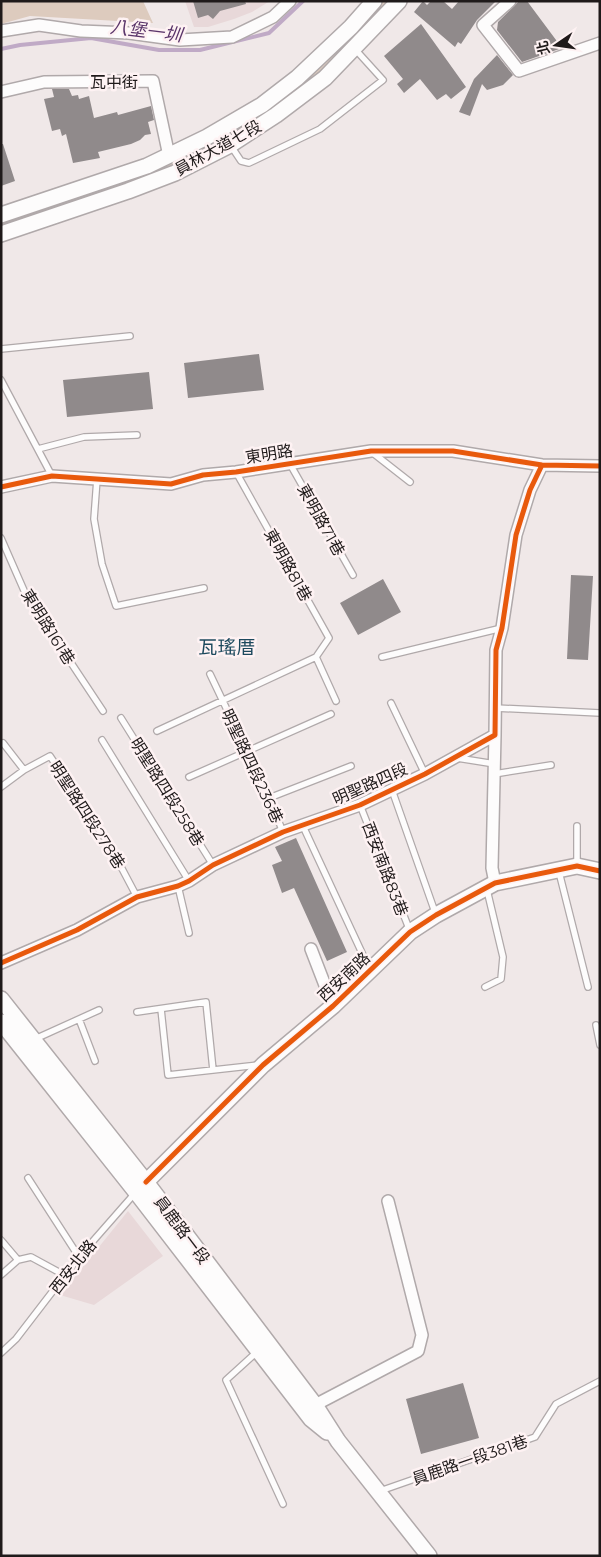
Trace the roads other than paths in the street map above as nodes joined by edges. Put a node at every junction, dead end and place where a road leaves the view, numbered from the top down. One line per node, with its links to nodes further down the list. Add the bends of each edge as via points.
1 (290, 1): 5 (street, via 273,17 232,37 180,40 39,25)
2 (374, 1): 10 (main road, 員林大道七段, via 314,63 262,105)
3 (399, 1): 7 (main road, 員林大道七段)
4 (510, 1): 6 (street, via 483,25 519,71)
5 (1, 31)
6 (600, 43)
7 (354, 48): 9 (main road, 員林大道七段, via 325,78); 9 (lane, via 383,80 320,130 249,163 241,161)
8 (1, 92): 10 (street, 瓦中街, via 44,82 152,82)
9 (230, 145): 12 (main road, 員林大道七段, via 128,191)
10 (169, 156): 11 (main road, 員林大道七段)
11 (1, 215)
12 (1, 234)
13 (130, 336): 14 (lane)
14 (1, 349)
15 (1, 380): 17 (lane)
16 (137, 435): 17 (lane, via 84,437)
17 (38, 449): 23 (lane)
18 (371, 451): 19 (street, 東明路); 20 (street, 東明路, via 453,451); 25 (lane)
19 (290, 464): 22 (street, 東明路); 28 (lane, 東明路71巷)
20 (542, 465): 21 (street, 東明路); 30 (street, via 530,490 516,535)
21 (600, 466)
22 (236, 472): 24 (street, 東明路, via 203,475 171,484); 31 (lane, 東明路81巷, via 329,638)
23 (52, 476): 24 (street, 東明路); 26 (street, 東明路)
24 (97, 479): 29 (lane, via 94,519 102,564 116,606)
25 (410, 482)
26 (1, 487)
27 (1, 538): 38 (lane, 東明路161巷, via 26,594)
28 (353, 575)
29 (204, 588)
30 (502, 628): 32 (lane); 37 (street, via 496,650)
31 (316, 657): 34 (lane); 35 (lane)
32 (382, 657)
33 (210, 674): 34 (lane, 明聖路四段236巷)
34 (221, 700): 42 (lane); 46 (lane, 明聖路四段236巷)
35 (336, 701)
36 (391, 703): 52 (lane)
37 (495, 708): 39 (lane); 43 (street)
38 (103, 711)
39 (600, 713)
40 (331, 714): 46 (lane)
41 (121, 718): 61 (lane, 明聖路四段258巷)
42 (157, 731)
43 (495, 736): 47 (street, 明聖路四段); 50 (street)
44 (102, 740): 65 (lane)
45 (3, 743): 51 (lane)
46 (246, 751): 53 (lane); 56 (lane, 明聖路四段236巷)
47 (455, 758): 50 (lane); 52 (street, 明聖路四段)
48 (552, 764): 50 (lane)
49 (351, 766): 56 (lane)
50 (494, 769): 67 (street)
51 (24, 770): 54 (lane, 明聖路四段278巷); 68 (lane, 明聖路四段278巷, via 50,756 110,846)
52 (425, 774): 55 (street, 明聖路四段)
53 (189, 777)
54 (1, 787)
55 (392, 790): 57 (street, 明聖路四段); 69 (lane)
56 (270, 798): 60 (lane, 明聖路四段236巷)
57 (360, 805): 58 (street, 明聖路四段); 70 (lane, 西安南路83巷)
58 (302, 824): 60 (street, 明聖路四段); 74 (lane)
59 (577, 826): 62 (lane)
60 (283, 832): 61 (street, 明聖路四段)
61 (213, 865): 65 (street, 明聖路四段)
62 (577, 866): 63 (main road, 西安南路); 64 (main road, 西安南路)
63 (559, 870): 67 (main road, 西安南路); 75 (lane)
64 (600, 871)
65 (190, 881): 66 (street, 明聖路四段)
66 (178, 886): 68 (street, 明聖路四段); 71 (lane)
67 (491, 886): 69 (main road, 西安南路); 76 (lane, via 503,957 501,979)
68 (137, 897): 73 (street, 明聖路四段, via 77,930)
69 (436, 915): 70 (main road, 西安南路)
70 (410, 932): 74 (main road, 西安南路)
71 (189, 933)
72 (311, 949): 78 (street)
73 (1, 964)
74 (370, 970): 78 (main road, 西安南路)
75 (588, 987)
76 (485, 988)
77 (1, 999): 85 (main road, 員鹿路一段)
78 (332, 1006): 88 (main road, 西安南路)
79 (161, 1009): 81 (lane); 89 (lane, via 168,1076); 89 (lane, via 206,1002)
80 (99, 1010): 82 (lane)
81 (137, 1012)
82 (79, 1019): 85 (lane); 87 (lane)
83 (1, 1022): 91 (main road, 員鹿路一段)
84 (596, 1025): 86 (lane)
85 (34, 1040): 91 (main road, 員鹿路一段)
86 (600, 1045)
87 (95, 1061)
88 (263, 1065): 89 (lane); 91 (main road, 西安南路)
89 (213, 1070)
90 (28, 1178): 94 (lane)
91 (141, 1187): 94 (lane, 西安北路); 98 (main road, 員鹿路一段)
92 (388, 1201): 101 (street, via 422,1335 418,1351)
93 (1, 1240): 95 (lane)
94 (79, 1257): 97 (lane, 西安北路)
95 (18, 1260): 96 (lane); 97 (lane, via 31,1257)
96 (1, 1274)
97 (66, 1276): 99 (lane, 西安北路)
98 (263, 1347): 101 (main road, 員鹿路一段); 102 (main road, 員鹿路一段, via 311,1419); 104 (lane, via 226,1380)
99 (1, 1353)
100 (600, 1381): 103 (lane, 員鹿路一段381巷, via 556,1404 535,1437)
101 (315, 1405): 102 (main road, 員鹿路一段)
102 (338, 1441): 103 (main road, 員鹿路一段)
103 (378, 1492): 105 (main road, 員鹿路一段)
104 (283, 1504)
105 (429, 1556)

